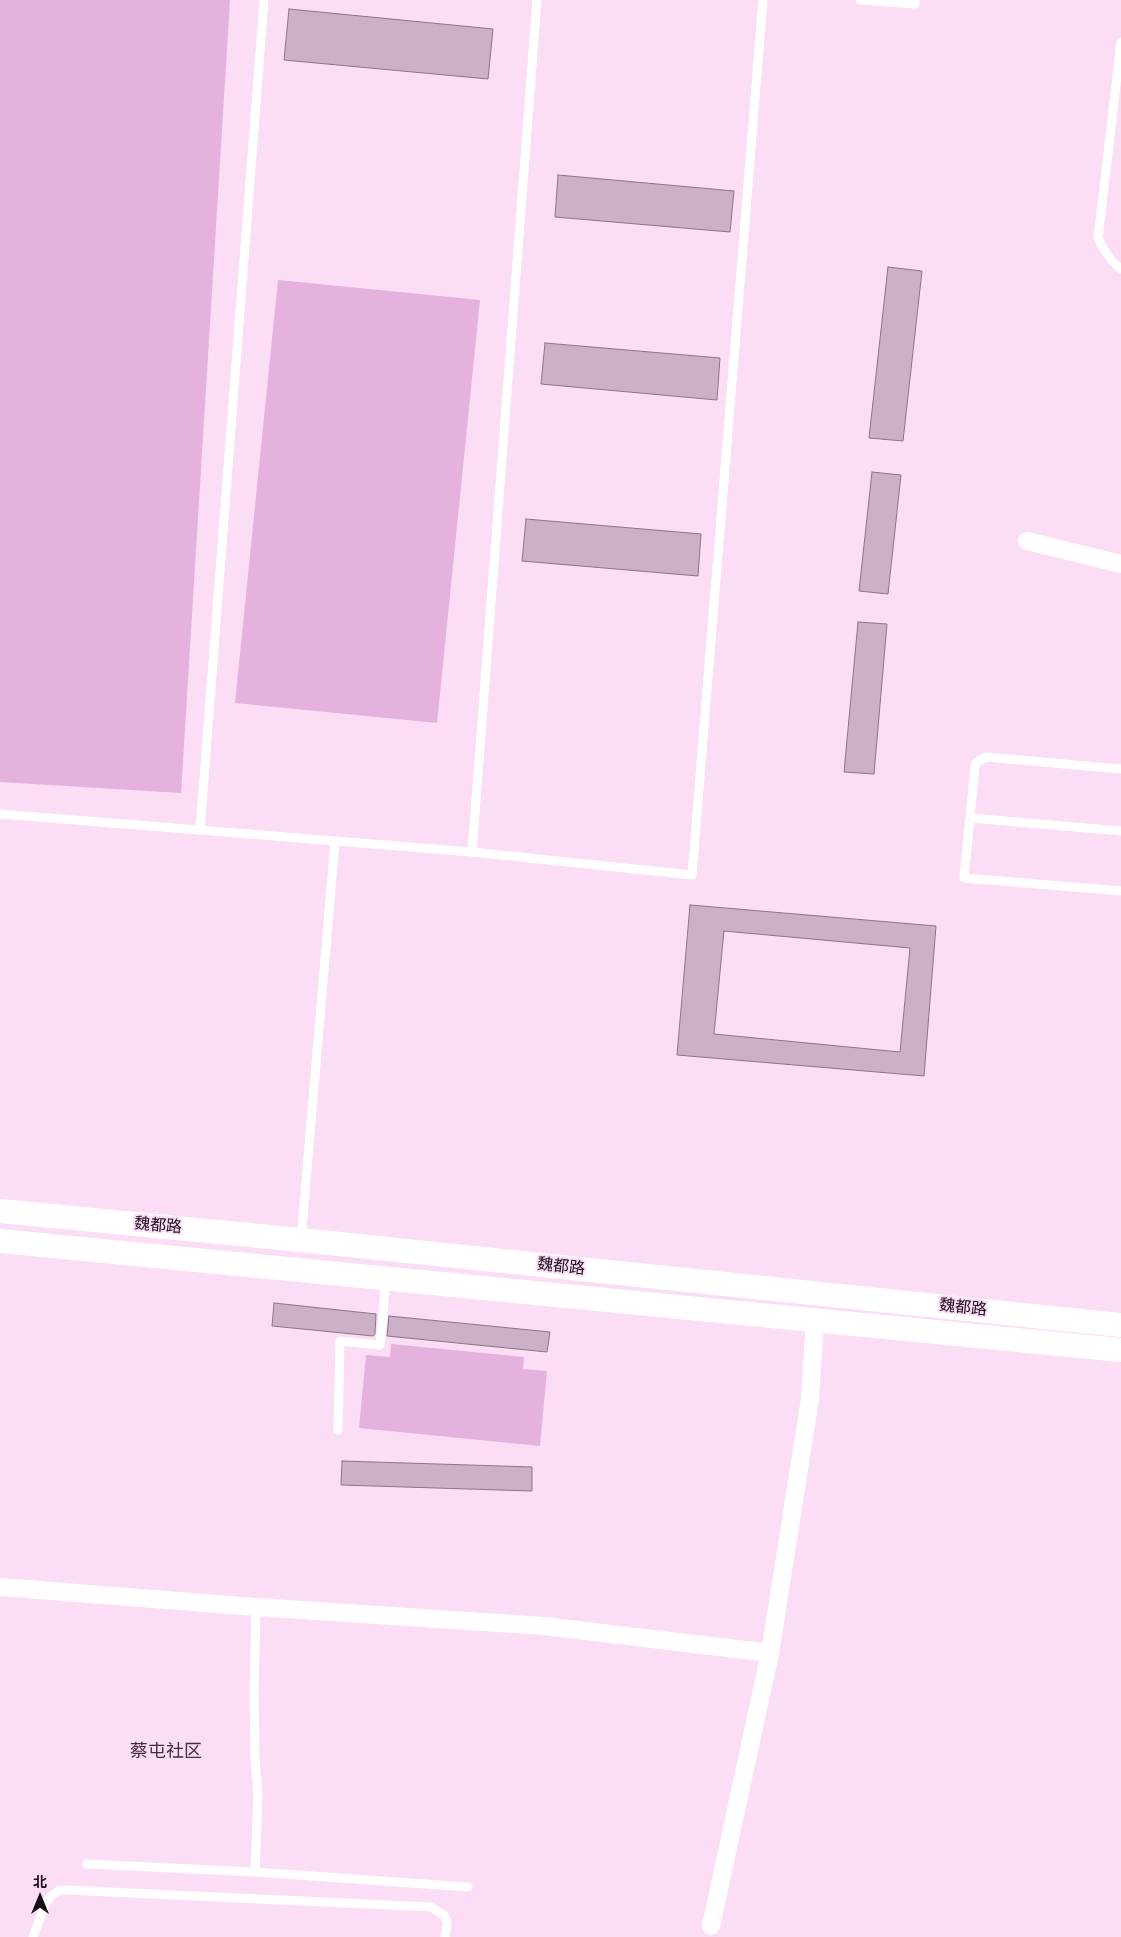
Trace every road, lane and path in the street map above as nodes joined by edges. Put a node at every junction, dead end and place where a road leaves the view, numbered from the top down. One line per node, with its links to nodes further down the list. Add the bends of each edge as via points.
1 (264, 0): 13 (lane)
2 (537, 0): 16 (lane)
3 (763, 0): 16 (lane, via 692,875)
4 (860, 0): 5 (lane, via 915,4)
5 (915, 0)
6 (1121, 42): 7 (lane, via 1098,238)
7 (1121, 269)
8 (1027, 541): 9 (street)
9 (1121, 564)
10 (1121, 769): 12 (lane, via 986,757 975,766)
11 (0, 814): 13 (lane)
12 (970, 818): 14 (lane); 17 (lane, via 964,878)
13 (200, 830): 15 (lane)
14 (1121, 831)
15 (335, 841): 16 (lane); 19 (lane)
16 (472, 852)
17 (1121, 891)
18 (0, 1211): 19 (main road, 魏都路)
19 (301, 1240): 23 (main road, 魏都路)
20 (0, 1242): 21 (main road, 魏都路)
21 (386, 1279): 22 (main road, 魏都路); 25 (lane, via 380,1345 340,1341)
22 (815, 1320): 24 (main road, 魏都路); 28 (street, via 810,1399)
23 (1121, 1325)
24 (1121, 1350)
25 (338, 1430)
26 (0, 1587): 27 (street)
27 (256, 1607): 28 (street, via 544,1626); 30 (lane, via 254,1749 258,1795)
28 (770, 1653): 32 (street)
29 (86, 1864): 30 (lane)
30 (255, 1872): 31 (lane)
31 (468, 1887)
32 (711, 1926)
33 (33, 1937): 34 (lane, via 50,1897 66,1890 431,1908 445,1916)
34 (445, 1937)

